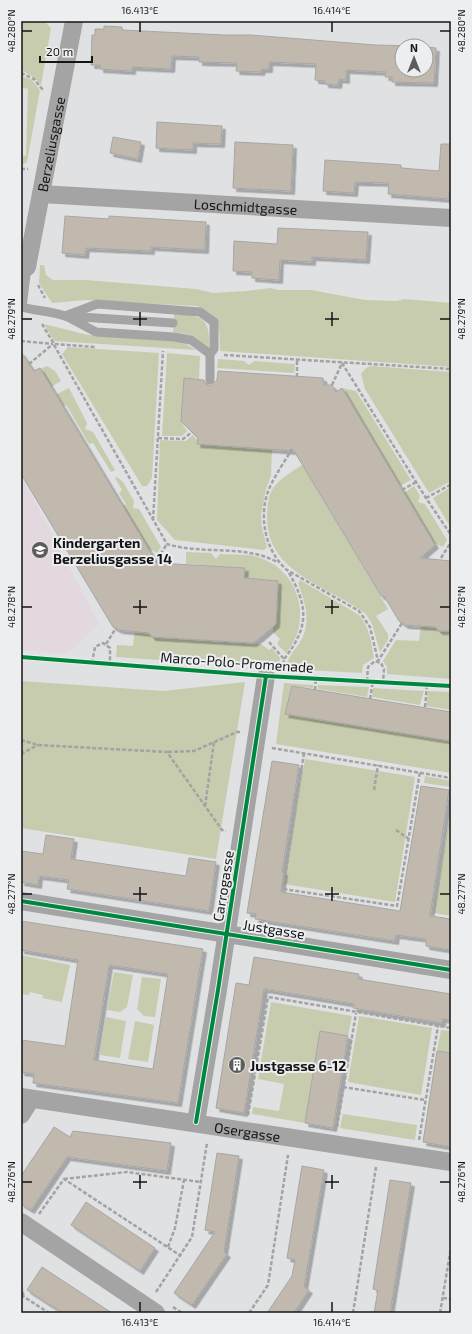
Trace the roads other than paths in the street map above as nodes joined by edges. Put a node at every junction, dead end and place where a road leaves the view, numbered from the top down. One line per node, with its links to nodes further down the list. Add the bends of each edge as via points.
1 (74, 21): 2 (street, Berzeliusgasse)
2 (41, 194): 3 (street, Loschmidtgasse); 4 (street, Berzeliusgasse)
3 (451, 218)
4 (27, 267): 5 (lane)
5 (21, 307): 6 (lane)
6 (65, 316): 7 (lane); 8 (lane, via 96,332 192,340); 8 (lane, via 97,304 200,312 214,322 214,349)
7 (173, 323)
8 (210, 354): 9 (lane)
9 (210, 380)
10 (274, 676): 12 (street, Carrogasse, via 256,740)
11 (21, 901): 12 (street, Justgasse)
12 (227, 933): 13 (street, Justgasse); 16 (street, Carrogasse)
13 (451, 970)
14 (26, 1098): 15 (street); 16 (street, Osergasse)
15 (21, 1115)
16 (203, 1123): 17 (street, Osergasse)
17 (451, 1162)
18 (25, 1225): 19 (street)
19 (152, 1310)

